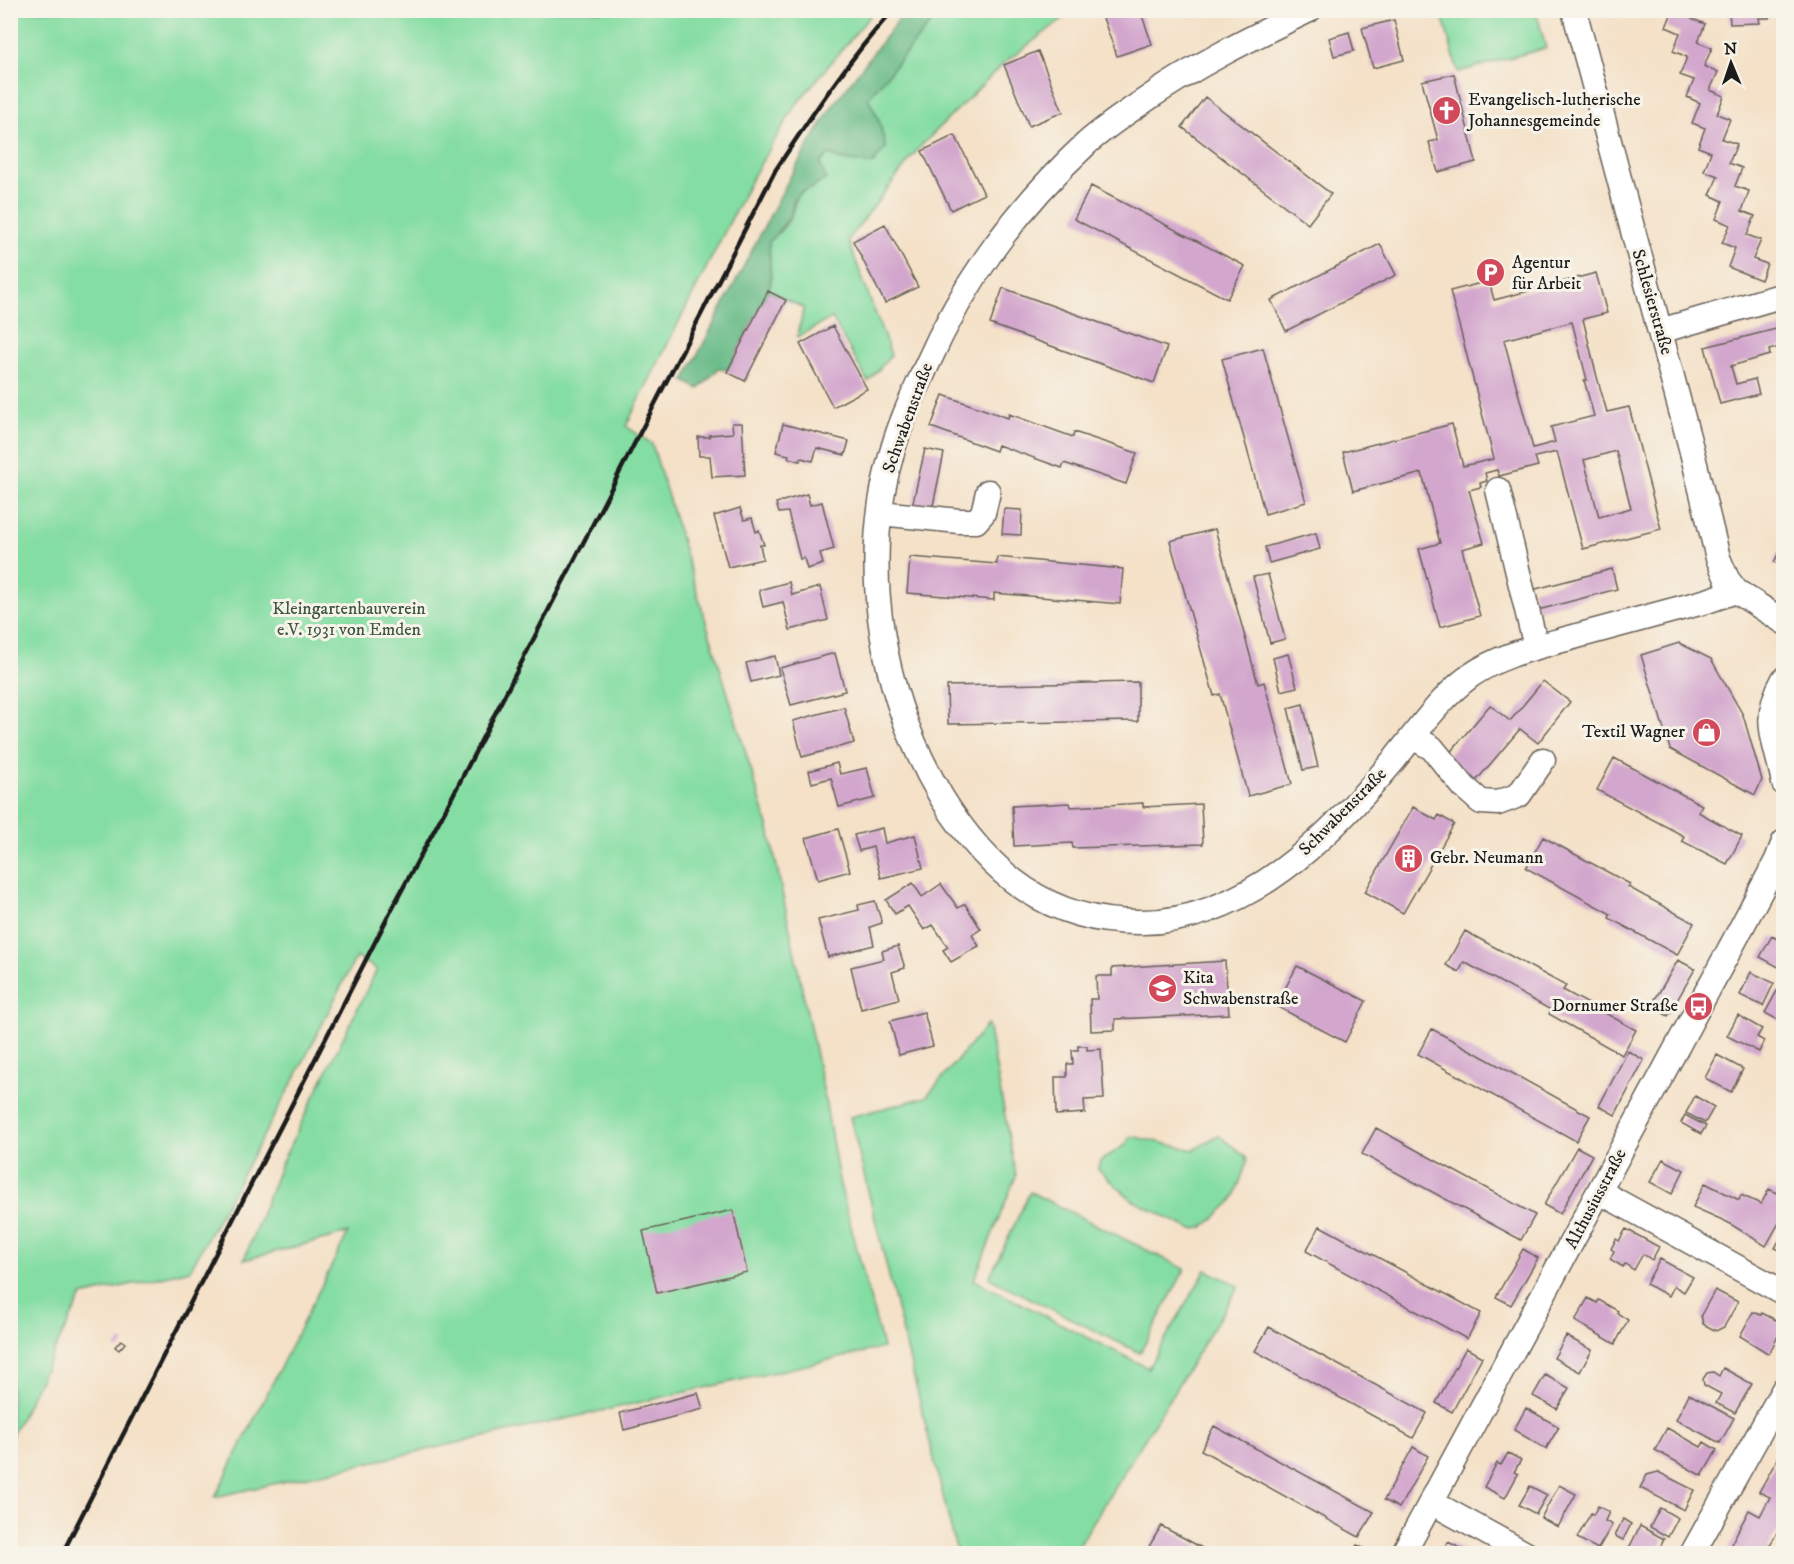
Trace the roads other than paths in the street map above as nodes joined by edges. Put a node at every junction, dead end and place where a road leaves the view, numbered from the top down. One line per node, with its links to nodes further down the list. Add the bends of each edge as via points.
1 (1309, 10): 7 (street, Schwabenstraße, via 1173,80 1089,141 1025,206 981,264 934,348 891,452)
2 (1574, 10): 4 (street, Schlesierstraße)
3 (1784, 295): 4 (street)
4 (1660, 331): 8 (street, Schlesierstraße, via 1718,558)
5 (1497, 490): 10 (street)
6 (988, 492): 7 (street, via 983,513 976,521)
7 (880, 513): 12 (street, Schwabenstraße, via 876,550 881,626 895,692 919,754 946,804 982,852 1012,882 1049,904 1102,919 1148,922 1199,914 1228,903 1286,867 1320,839)
8 (1736, 591): 9 (street); 10 (street, Schwabenstraße)
9 (1784, 622)
10 (1536, 647): 12 (street, Schwabenstraße, via 1507,656 1472,675 1450,693)
11 (1784, 679): 14 (street, via 1774,698 1770,722)
12 (1413, 737): 13 (street, via 1432,748 1481,802 1498,803 1519,795)
13 (1543, 760)
14 (1784, 783)
15 (1784, 842): 16 (street, Althusiusstraße)
16 (1600, 1192): 17 (street); 19 (street, Althusiusstraße)
17 (1784, 1293)
18 (1784, 1389): 22 (street)
19 (1431, 1502): 20 (street, Althusiusstraße); 21 (street)
20 (1403, 1554)
21 (1526, 1554)
22 (1692, 1554)

